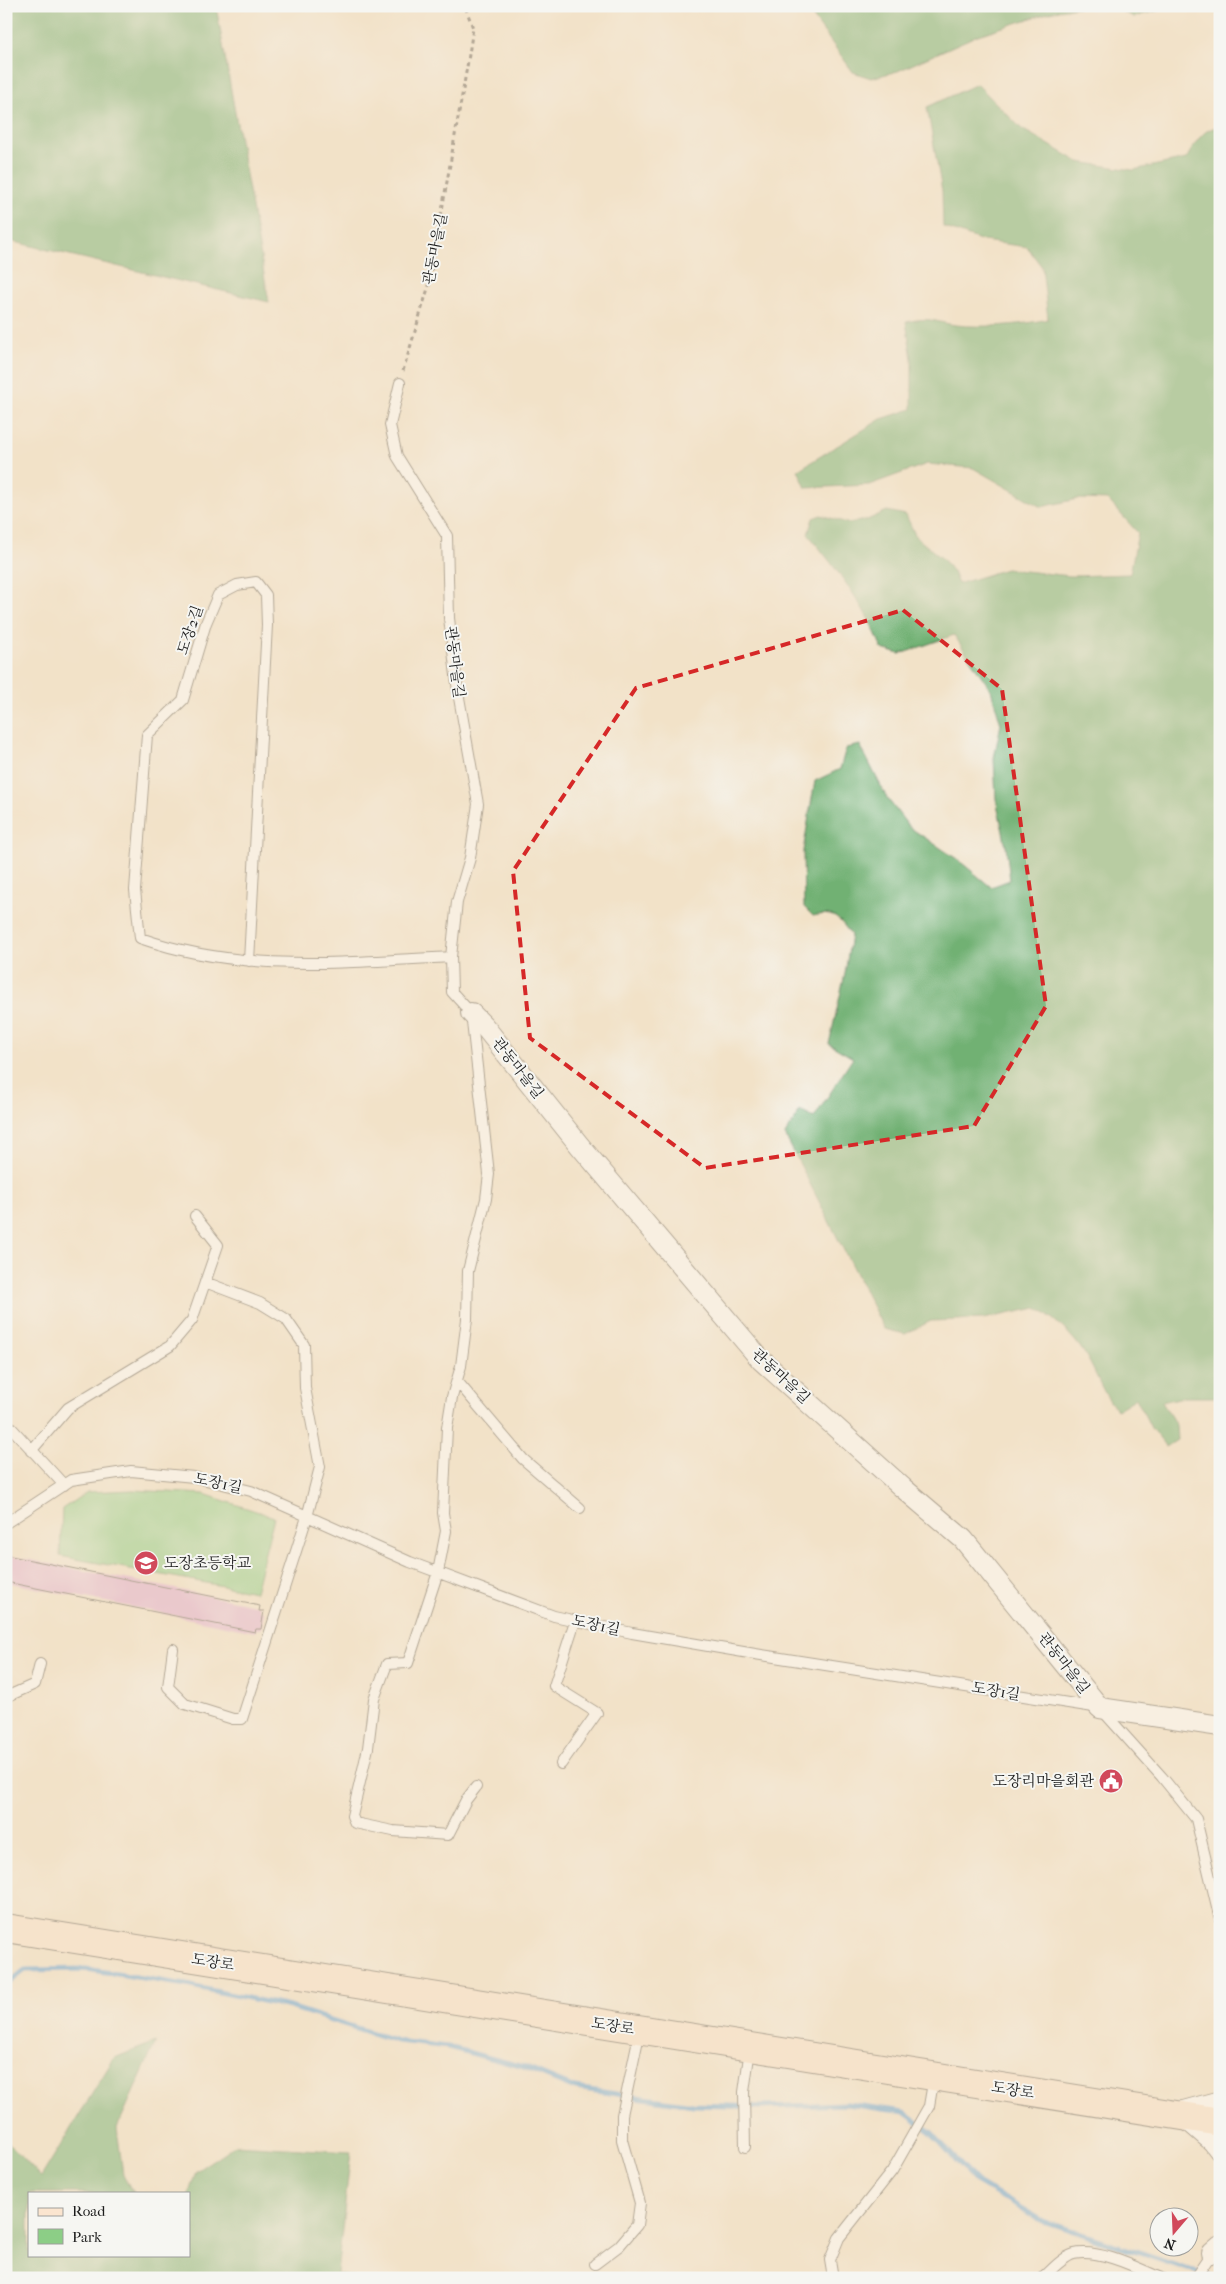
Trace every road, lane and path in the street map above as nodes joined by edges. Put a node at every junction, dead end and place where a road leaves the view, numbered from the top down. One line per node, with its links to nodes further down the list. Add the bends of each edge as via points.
1 (464, 6): 2 (path, 관동마을길, via 473,28 463,90 429,285)
2 (400, 383): 3 (lane, 관동마을길, via 390,425 397,456 447,536 449,618 458,692 478,804 470,858 457,902)
3 (451, 956): 4 (lane, 도장2길, via 301,965); 5 (lane, 관동마을길, via 452,992)
4 (249, 961): 4 (lane, 도장2길, via 172,949 140,938 135,890 147,735 183,700 206,623 218,595 237,585 256,582 266,595 267,625)
5 (471, 1013): 8 (lane, via 489,1174 468,1271 462,1366); 20 (street, 관동마을길, via 761,1360 963,1539)
6 (196, 1216): 7 (lane, via 218,1245)
7 (205, 1282): 10 (lane, via 192,1320 170,1346 68,1408); 13 (lane, via 260,1303 286,1319 304,1345 305,1388 320,1467)
8 (456, 1381): 12 (lane, via 523,1460); 15 (lane, via 447,1428 443,1513 446,1531)
9 (6, 1422): 10 (lane)
10 (31, 1451): 11 (lane)
11 (64, 1485): 13 (lane, 도장1길, via 71,1480 131,1472 194,1477 251,1490); 14 (lane, 도장1길)
12 (580, 1508)
13 (307, 1517): 15 (lane, 도장1길); 17 (lane, via 242,1719 185,1704 168,1687)
14 (6, 1523)
15 (438, 1572): 16 (lane, 도장1길); 23 (lane, via 408,1663 387,1664 374,1698 368,1748 352,1816 355,1823 393,1831 448,1835)
16 (575, 1621): 20 (lane, 도장1길, via 755,1654); 22 (lane, via 554,1686 597,1713)
17 (172, 1649)
18 (40, 1664): 19 (lane, via 35,1684)
19 (6, 1697)
20 (1100, 1708): 21 (street, 도장1길); 24 (lane, 관동마을길, via 1196,1819)
21 (1220, 1726)
22 (561, 1764)
23 (476, 1787)
24 (1220, 1919)
25 (6, 1928): 26 (street, 도장로)
26 (640, 2030): 27 (street, 도장로); 35 (lane, via 622,2115 622,2140 640,2203 636,2225 619,2246)
27 (750, 2048): 28 (street, 도장로); 32 (lane, via 744,2092)
28 (934, 2077): 30 (street, 도장로); 36 (lane, via 929,2106 892,2171 839,2238 830,2260)
29 (1220, 2101): 30 (street)
30 (1178, 2116): 31 (street, 도장로); 33 (street)
31 (1220, 2122)
32 (745, 2147)
33 (1220, 2151)
34 (1212, 2255): 39 (lane)
35 (595, 2264)
36 (833, 2278)
37 (1043, 2278): 38 (lane, via 1072,2254 1089,2253)
38 (1161, 2278)
39 (1195, 2278)

